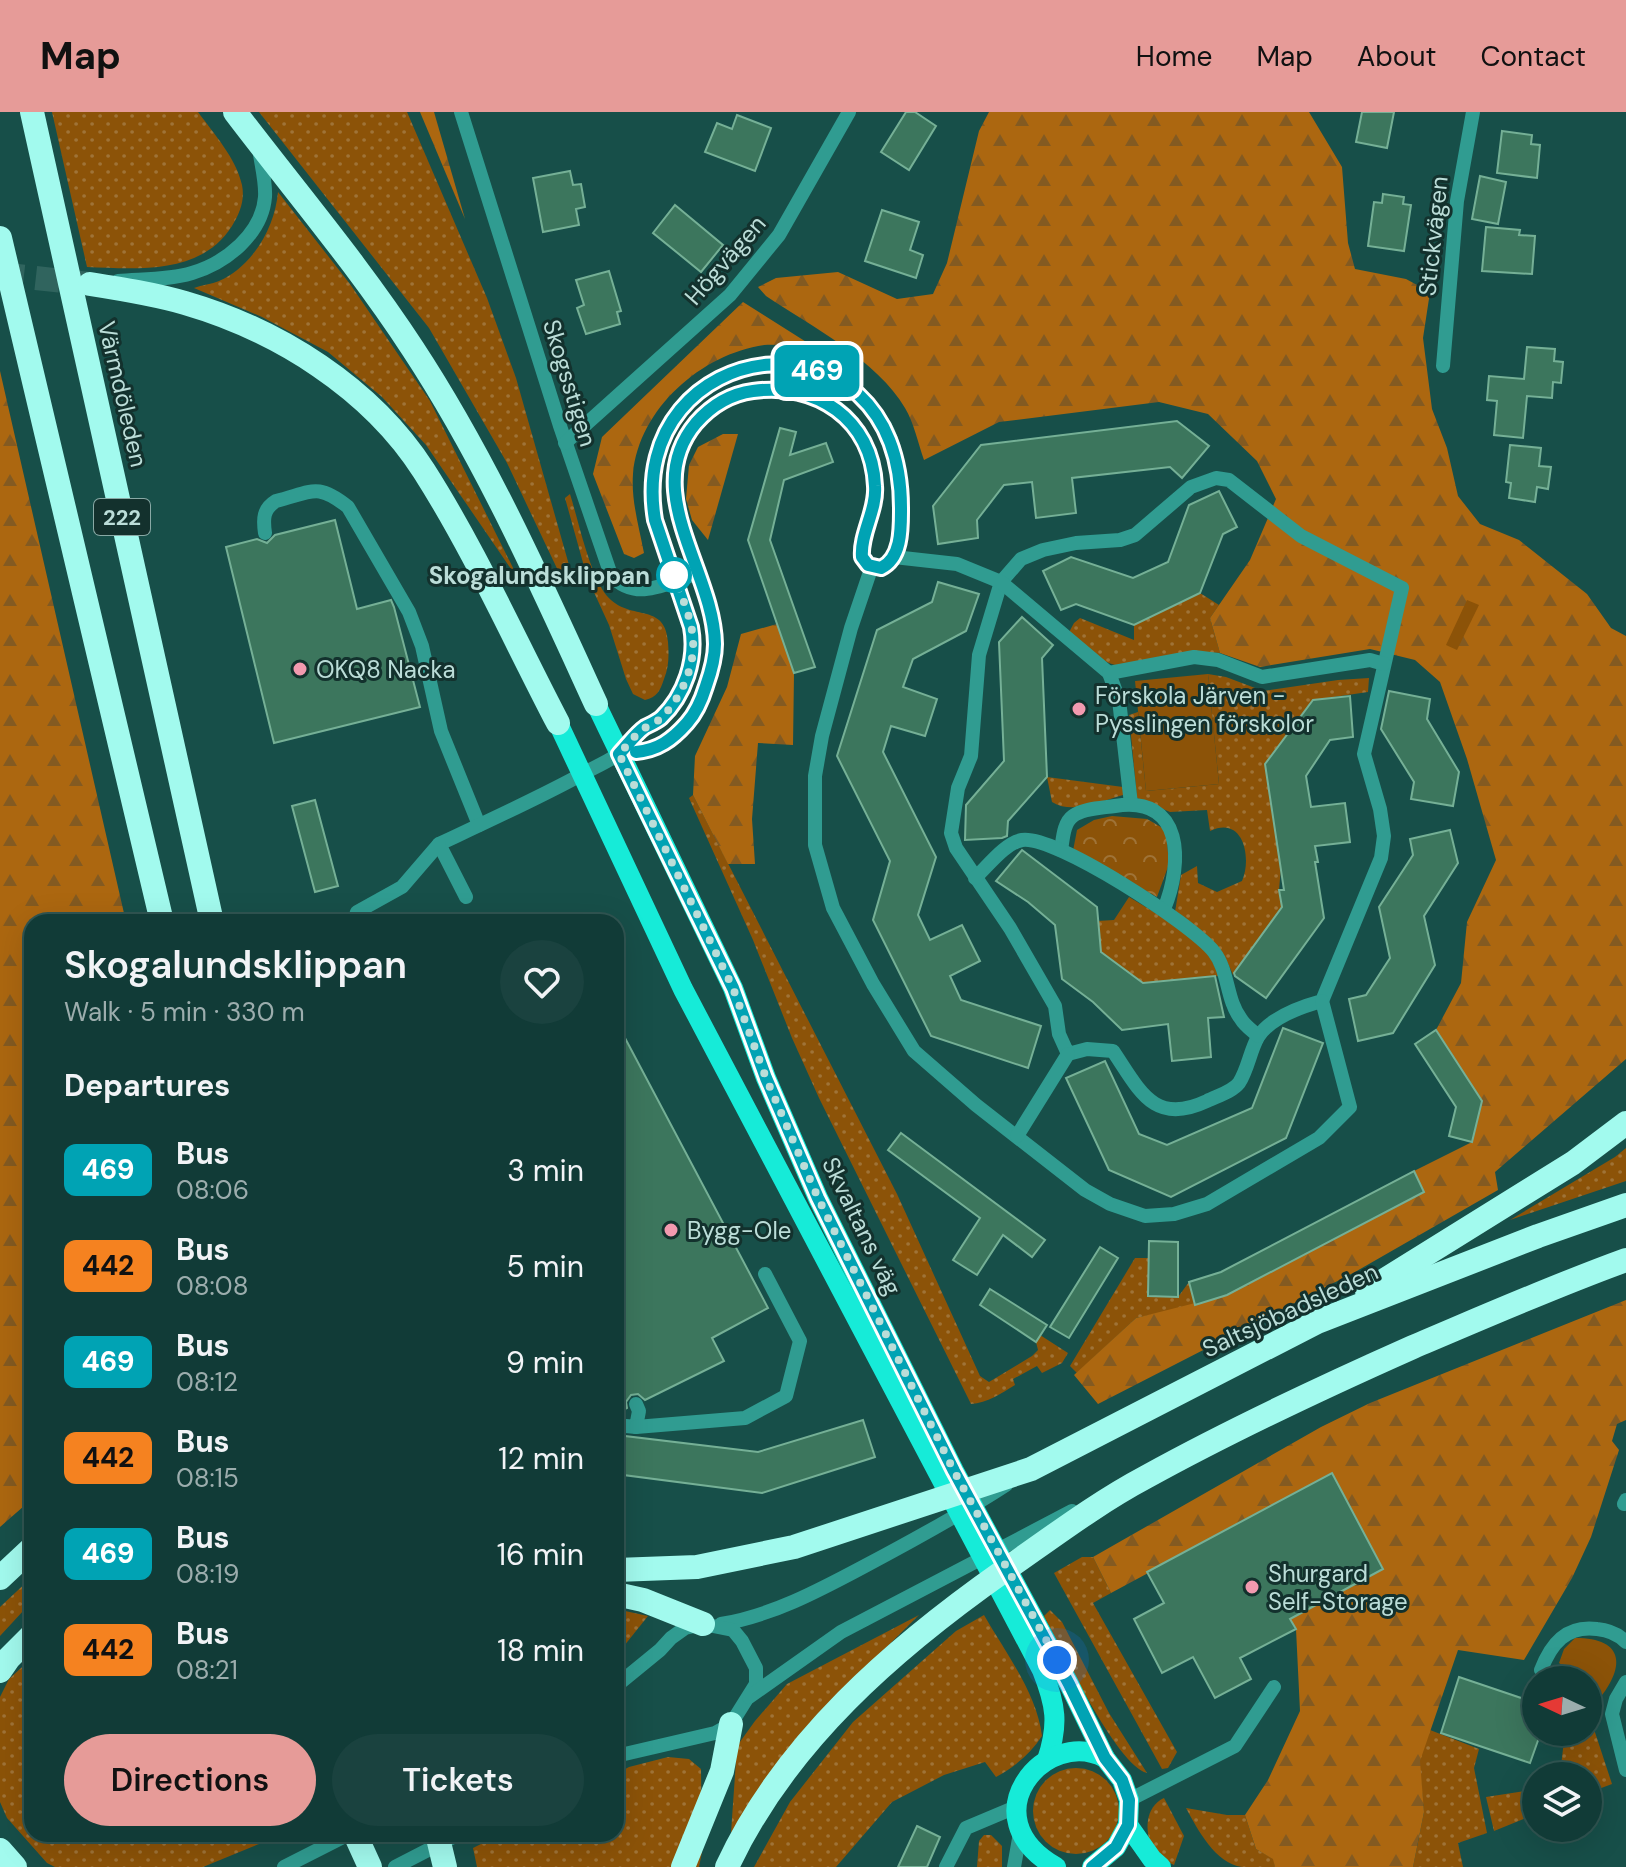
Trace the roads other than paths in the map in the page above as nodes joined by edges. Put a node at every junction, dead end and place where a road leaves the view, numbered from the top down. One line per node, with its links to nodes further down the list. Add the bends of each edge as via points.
1 (32, 112): 33 (highway, Värmdöleden / 222)
2 (235, 112): 6 (highway)
3 (461, 112): 10 (street, Skogsstigen)
4 (849, 112): 10 (street, Högvägen, via 779,235 730,295)
5 (1473, 112): 9 (street, Stickvägen, via 1457,201)
6 (258, 143): 8 (street, via 265,197 261,216 232,253 191,274); 19 (highway, via 365,278 452,412 533,567)
7 (0, 238): 20 (highway, 222)
8 (90, 284): 21 (highway, via 185,303 262,332 305,356 367,405 423,470)
9 (1443, 366)
10 (565, 443): 15 (street, Skogsstigen, via 611,575 637,591)
11 (265, 533): 25 (street, via 264,517 276,501 322,490 348,507 409,612 441,731)
12 (894, 557): 13 (street, via 886,566); 15 (street, via 901,501 886,428 859,395 827,374 763,364 705,385 681,410 661,446 653,504); 16 (street, via 957,564)
13 (872, 566): 14 (street, via 861,552 876,486 862,437 827,402 810,394 770,390 720,402 683,442 674,486); 39 (street, via 822,736 815,776 817,858 833,908 914,1051)
14 (698, 573): 15 (street, Skogsstigen); 22 (street, via 715,644 704,693 692,717 664,744 653,751)
15 (676, 580): 22 (street, via 694,642 688,673 671,706)
16 (1001, 582): 17 (street, via 1021,559 1076,543 1135,535 1191,487 1216,478 1229,480 1301,536 1402,588); 18 (street); 28 (street, via 979,655 971,756 958,788 951,833)
17 (1384, 664): 18 (street, via 1370,660 1262,677 1194,657); 35 (street, via 1364,754 1380,809 1381,858)
18 (1109, 673): 24 (street, via 1119,700)
19 (596, 704): 22 (main road, Skvaltans väg)
20 (115, 721): 31 (highway); 32 (highway, 222)
21 (558, 723): 23 (main road, Skvaltans väg)
22 (619, 754): 23 (street); 64 (main road, Skvaltans väg, via 733,988 818,1198)
23 (581, 774): 25 (street); 65 (main road, Skvaltans väg, via 683,989 1042,1670 1054,1699 1054,1739)
24 (1131, 804): 27 (street, via 1073,816); 30 (street, via 1158,813 1172,832 1175,864)
25 (479, 825): 26 (street)
26 (439, 844): 29 (street); 34 (street, via 402,887)
27 (1061, 850): 28 (street, via 1043,842 1013,842); 30 (street)
28 (975, 878): 37 (street, via 1055,1006)
29 (466, 897)
30 (1164, 909): 36 (street, via 1202,937 1217,956 1240,1018)
31 (145, 914)
32 (160, 914)
33 (210, 914)
34 (356, 914)
35 (1322, 1001): 36 (street, via 1281,1017); 39 (street, via 1350,1107 1319,1138 1207,1204 1145,1216 1110,1204)
36 (1258, 1036): 37 (street, via 1234,1088 1181,1111 1156,1107 1113,1051)
37 (1068, 1054): 39 (street)
38 (1626, 1123): 43 (highway, via 1573,1163)
39 (1017, 1136)
40 (1626, 1205): 43 (highway, Saltsjöbadsleden)
41 (1626, 1260): 48 (highway, via 1341,1379)
42 (765, 1274): 46 (street, via 800,1341 786,1396 745,1418)
43 (1317, 1322): 47 (highway, Saltsjöbadsleden)
44 (636, 1404): 46 (street)
45 (624, 1426): 46 (street)
46 (636, 1427)
47 (1031, 1469): 50 (highway, Saltsjöbadsleden, via 794,1547 697,1567); 53 (street, via 946,1524 812,1594 734,1622)
48 (1071, 1518): 61 (street, via 841,1632); 84 (highway, via 943,1614 833,1713 784,1773)
49 (24, 1556): 51 (highway)
50 (624, 1570)
51 (0, 1578)
52 (624, 1596): 53 (highway)
53 (710, 1625): 58 (street, via 685,1628); 61 (street, via 733,1630 742,1641 756,1668)
54 (1626, 1642): 56 (street, via 1602,1629 1568,1631)
55 (24, 1643): 57 (highway)
56 (1543, 1666)
57 (0, 1671)
58 (624, 1680)
59 (1626, 1682): 66 (street, via 1612,1714)
60 (1274, 1687): 67 (street, via 1235,1746)
61 (749, 1697): 62 (street)
62 (731, 1724): 63 (street, via 715,1733); 83 (highway, via 722,1771)
63 (624, 1754)
64 (1105, 1758): 65 (main road, via 1089,1751); 67 (main road, Skvaltans väg)
65 (1047, 1760): 68 (main road, Skvaltans väg, via 1028,1778)
66 (1626, 1770)
67 (1129, 1800): 69 (main road)
68 (1016, 1807): 70 (main road); 85 (street, via 966,1828)
69 (1128, 1825): 88 (main road, via 1116,1847); 89 (main road)
70 (1020, 1833): 86 (street); 87 (main road, via 1038,1856)
71 (336, 1842): 78 (street)
72 (356, 1842): 79 (highway)
73 (376, 1842): 80 (highway)
74 (439, 1842): 82 (highway)
75 (443, 1842): 81 (street)
76 (0, 1850): 77 (highway)
77 (15, 1867)
78 (284, 1867)
79 (370, 1867)
80 (382, 1867)
81 (395, 1867)
82 (445, 1867)
83 (683, 1867)
84 (727, 1867)
85 (946, 1867)
86 (1014, 1867)
87 (1056, 1867)
88 (1092, 1867)
89 (1161, 1867)

